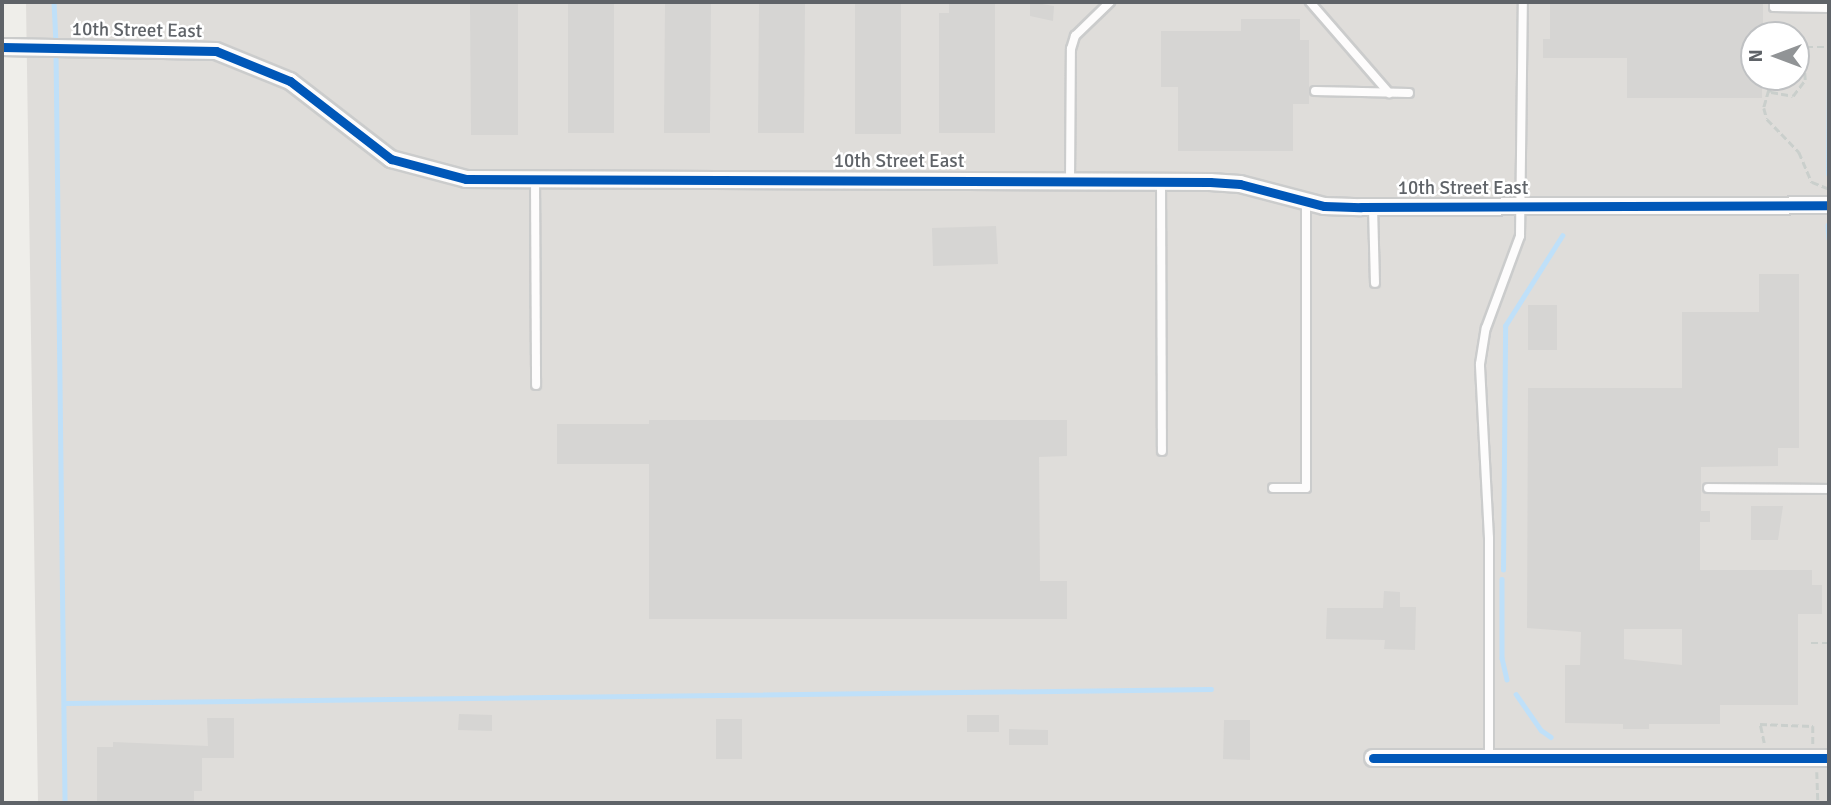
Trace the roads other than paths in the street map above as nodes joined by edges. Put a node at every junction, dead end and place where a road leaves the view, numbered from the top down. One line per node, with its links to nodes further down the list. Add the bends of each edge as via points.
1 (1110, 2): 12 (lane, via 1075,36 1071,49)
2 (1310, 2): 9 (lane)
3 (1522, 2): 16 (lane)
4 (1774, 2): 5 (lane, via 1774,7)
5 (1815, 5): 6 (lane)
6 (1829, 8)
7 (2, 47): 11 (street, 10th Street East, via 216,51 290,81 391,159 466,179)
8 (1315, 91): 9 (lane)
9 (1389, 93): 10 (lane)
10 (1409, 93)
11 (535, 180): 12 (street, 10th Street East); 19 (lane)
12 (1070, 181): 13 (street, 10th Street East)
13 (1161, 182): 14 (street, 10th Street East, via 1240,184); 20 (lane)
14 (1306, 203): 17 (street, 10th Street East); 21 (lane, via 1306,488)
15 (1829, 205): 16 (street, 10th Street East)
16 (1520, 206): 17 (street, 10th Street East); 25 (lane, via 1517,253 1486,328 1480,364 1489,538)
17 (1373, 207): 18 (lane)
18 (1375, 283)
19 (536, 385)
20 (1162, 452)
21 (1273, 488)
22 (1708, 488): 23 (lane)
23 (1829, 489)
24 (1373, 758): 25 (street)
25 (1489, 758): 26 (street)
26 (1822, 758)

